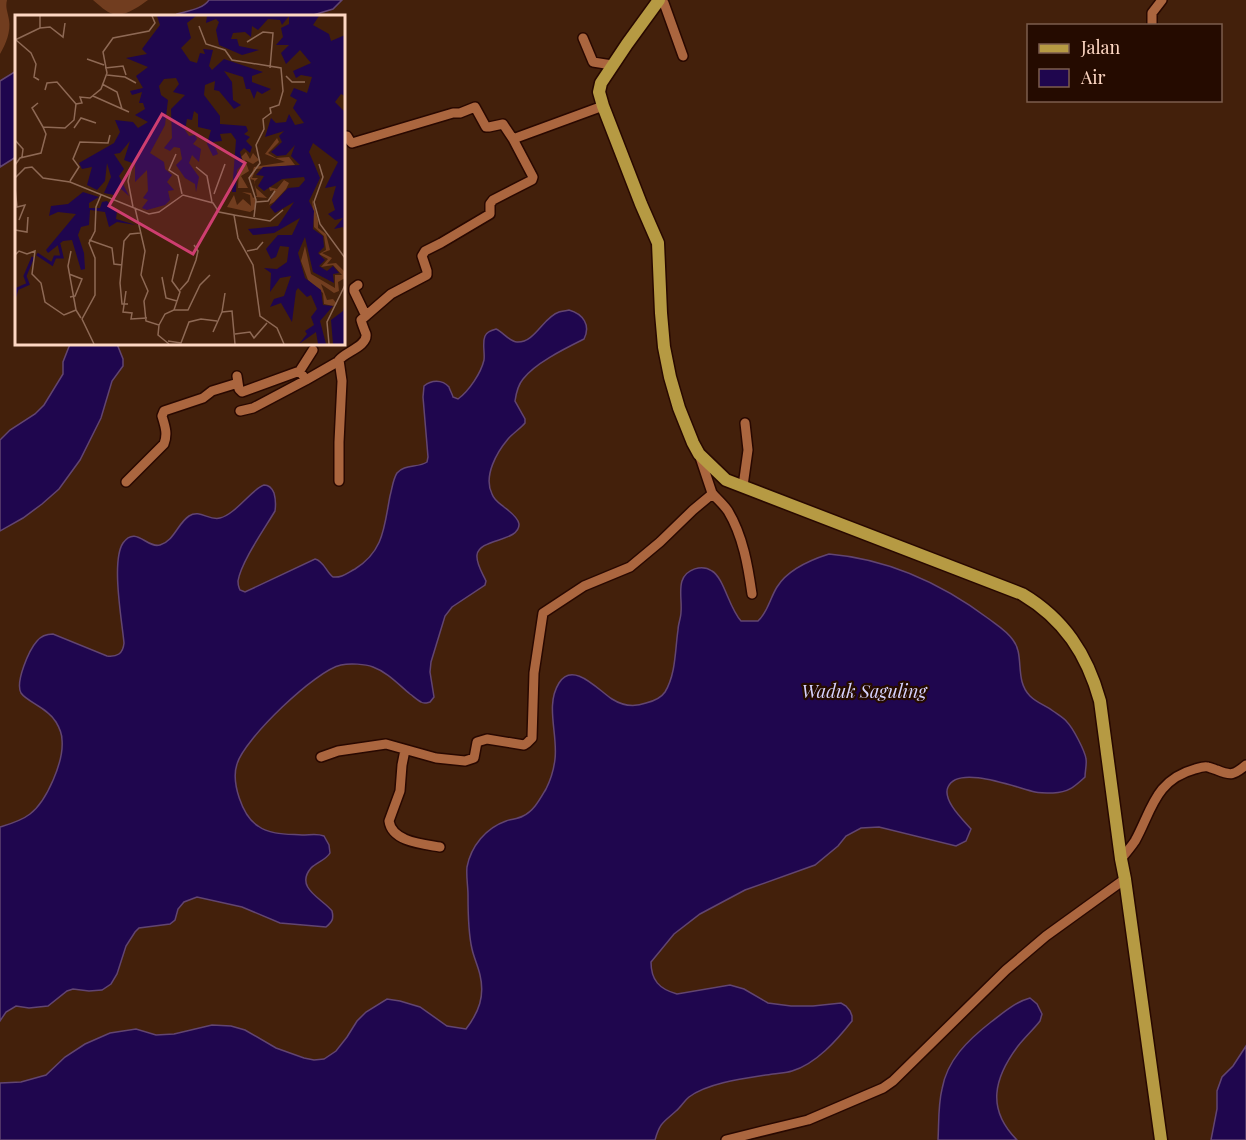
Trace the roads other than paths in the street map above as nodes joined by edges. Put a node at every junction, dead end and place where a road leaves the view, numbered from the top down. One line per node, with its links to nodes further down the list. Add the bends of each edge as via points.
1 (660, 0): 5 (street); 6 (main road)
2 (1162, 0): 3 (street, via 1152,13)
3 (1152, 24)
4 (583, 38): 6 (street, via 593,62)
5 (683, 56)
6 (612, 65): 7 (main road, via 600,87)
7 (603, 106): 9 (street); 17 (main road, via 657,238 666,359 679,408)
8 (345, 136): 9 (street, via 352,143 475,107 486,127 503,124)
9 (513, 139): 11 (street, via 532,180 493,200 490,214 424,251 427,275 394,292)
10 (358, 285): 11 (street, via 354,291)
11 (366, 316): 13 (street, via 361,321 364,341)
12 (313, 350): 14 (street)
13 (339, 362): 14 (street); 19 (street)
14 (302, 376): 15 (street); 15 (street, via 244,411)
15 (239, 384): 18 (street, via 164,411 164,444)
16 (746, 423): 20 (street, via 748,450)
17 (699, 454): 20 (main road, via 726,480); 21 (street)
18 (126, 482)
19 (339, 482)
20 (743, 486): 27 (main road, via 1022,594 1048,612 1069,634 1095,683)
21 (712, 493): 22 (street, via 727,509 738,531); 23 (street, via 630,567 584,586 543,613 534,673 532,738 527,743 481,740 477,742 474,758 465,761)
22 (752, 594)
23 (405, 750): 24 (street, via 382,744 338,751); 26 (street, via 400,792 389,825 402,838)
24 (321, 758)
25 (1246, 765): 27 (street, via 1230,774 1208,767 1176,777 1152,802 1133,844)
26 (440, 847)
27 (1121, 859): 28 (main road)
28 (1125, 879): 29 (street, via 1006,970 883,1088 813,1118); 30 (main road)
29 (726, 1140)
30 (1161, 1140)

